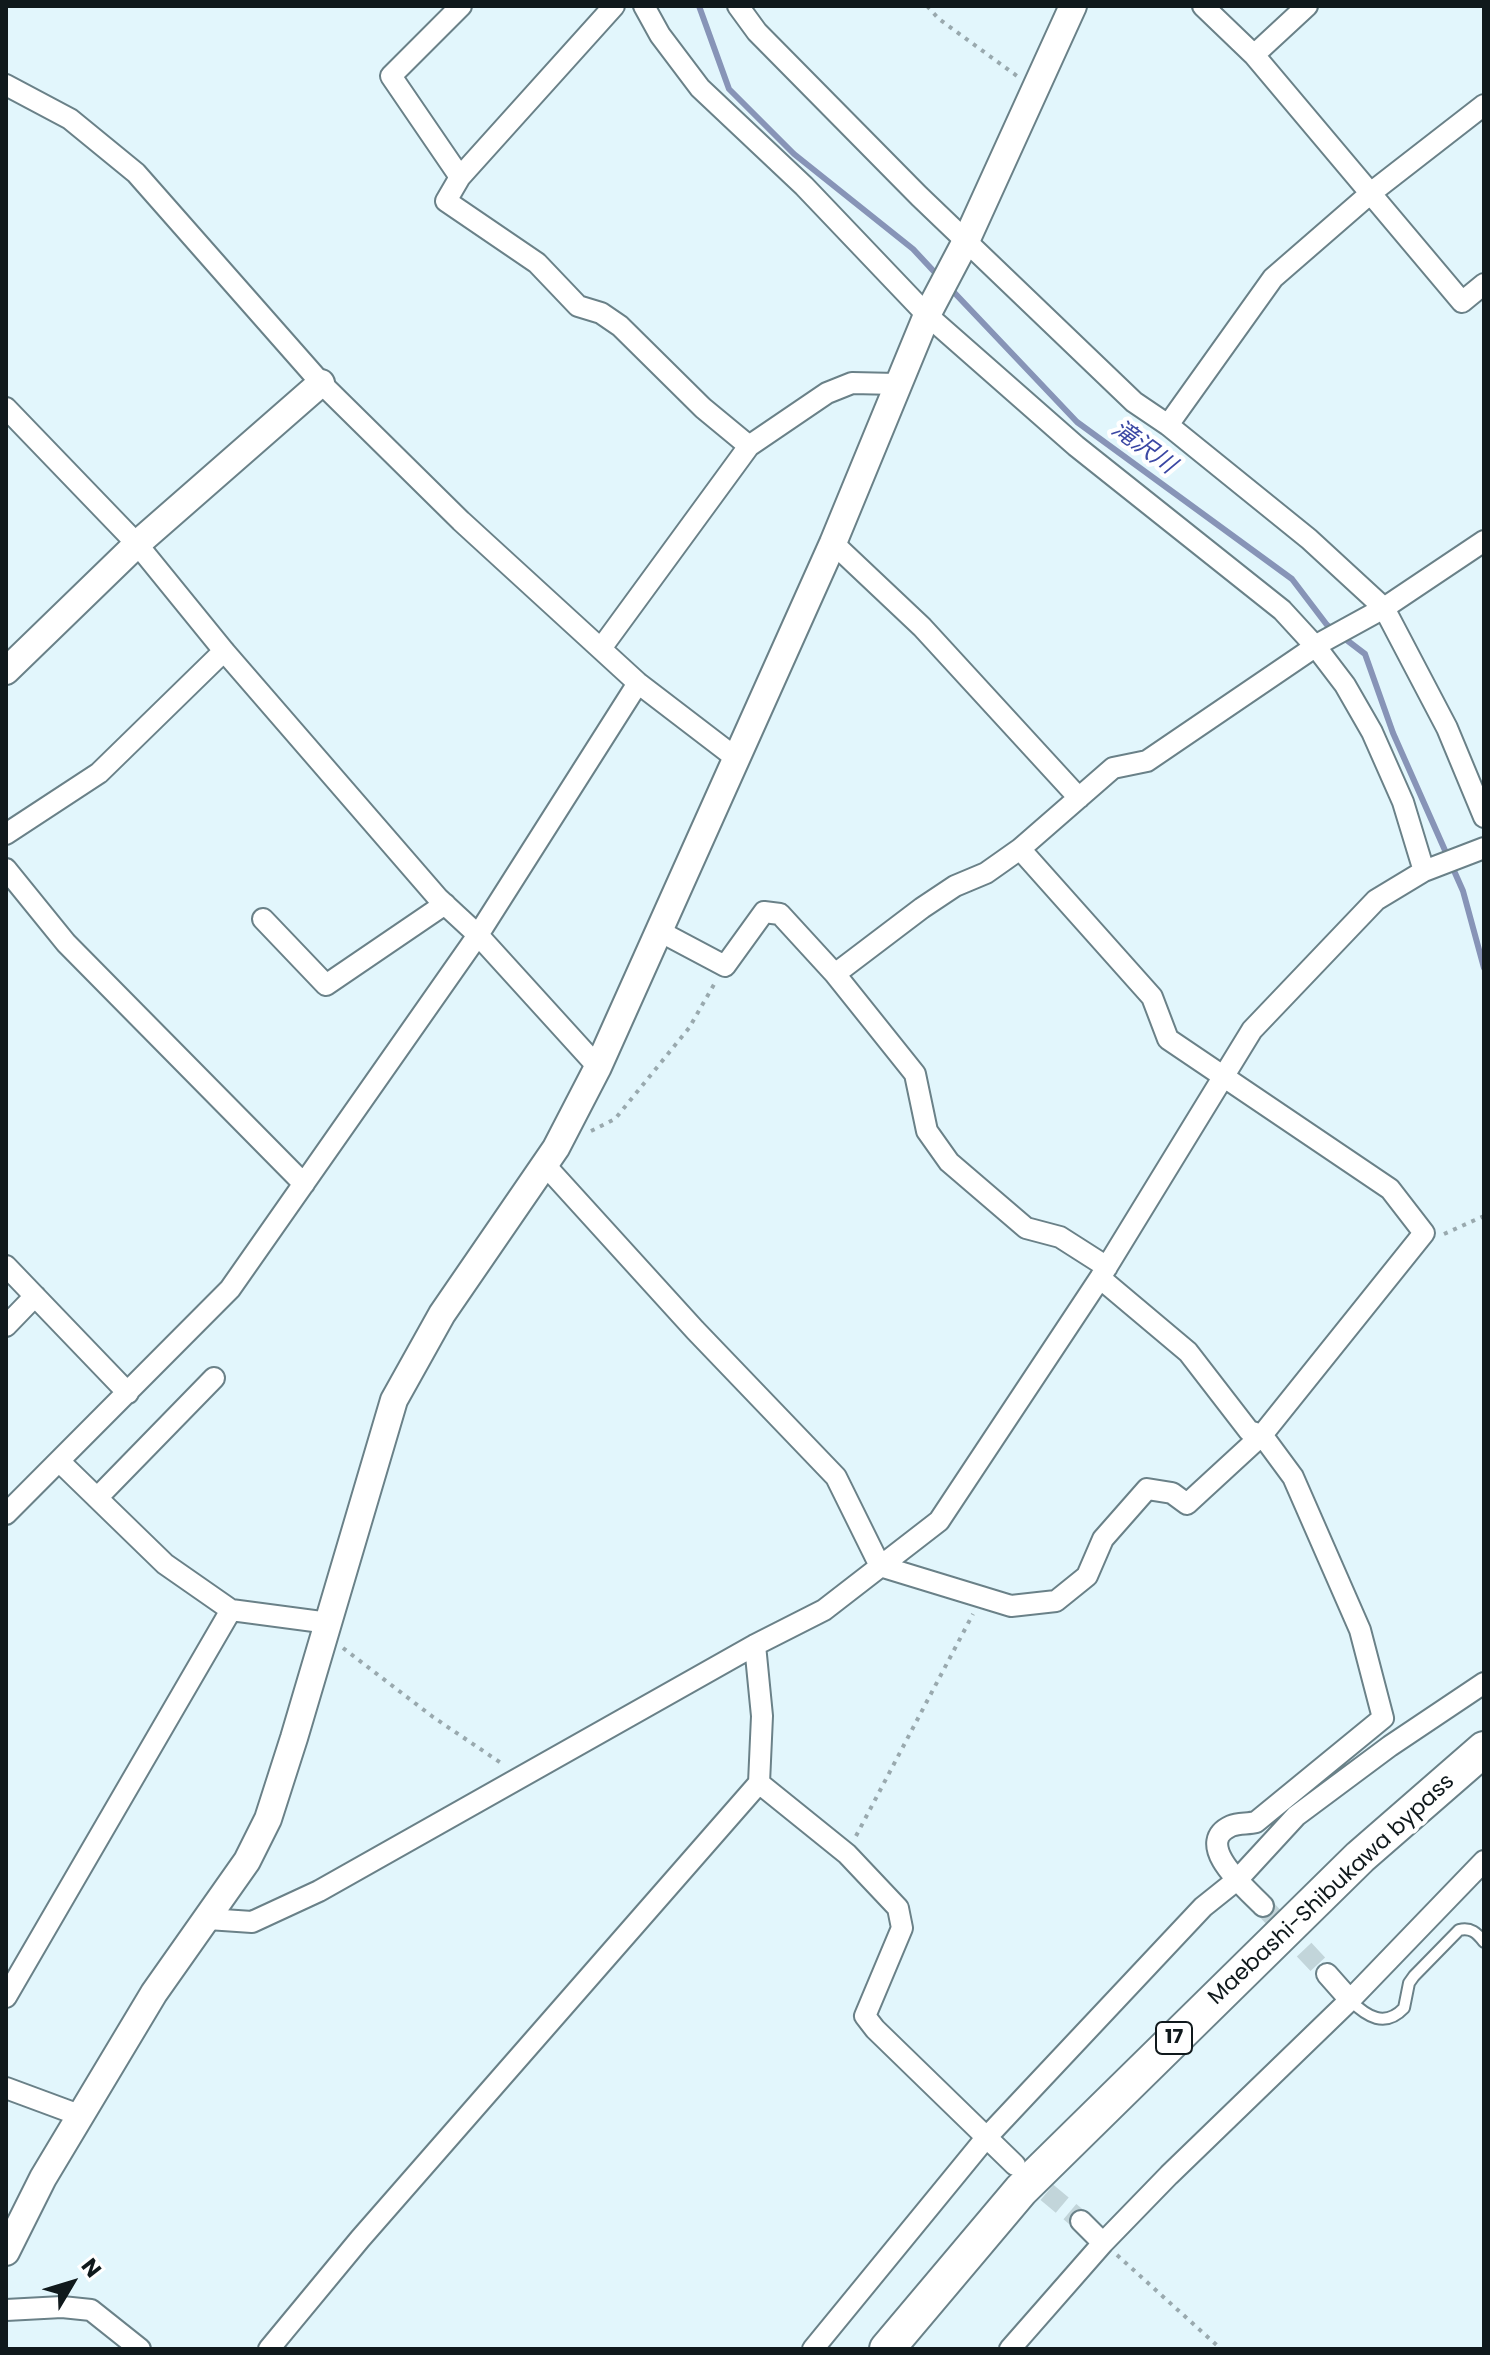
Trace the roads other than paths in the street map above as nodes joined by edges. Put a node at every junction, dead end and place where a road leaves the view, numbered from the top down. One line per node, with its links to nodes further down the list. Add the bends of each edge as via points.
1 (461, 6): 11 (street, via 391,76)
2 (614, 6): 11 (street)
3 (644, 6): 15 (street, via 700,88 804,186)
4 (738, 6): 13 (street, via 787,64)
5 (1073, 6): 13 (street)
6 (1203, 6): 8 (street)
7 (1307, 6): 8 (street)
8 (1254, 55): 12 (street)
9 (6, 85): 16 (street, via 70,119 136,173)
10 (1484, 105): 12 (street)
11 (460, 177): 20 (street, via 446,201 537,263 578,306 620,326)
12 (1372, 192): 14 (street, via 1462,302); 19 (street, via 1273,278)
13 (966, 241): 15 (street); 19 (street, via 1134,402)
14 (1484, 284)
15 (927, 315): 17 (street); 25 (street, via 1076,446)
16 (321, 383): 23 (street); 26 (street, via 461,521)
17 (897, 384): 20 (street, via 852,383 827,393); 22 (street)
18 (6, 408): 23 (street)
19 (1168, 425): 24 (street, via 1332,558)
20 (749, 446): 26 (street)
21 (1484, 541): 24 (street)
22 (833, 543): 30 (street); 31 (street, via 922,627)
23 (137, 544): 27 (street); 28 (street)
24 (1384, 608): 25 (street); 32 (street, via 1447,728)
25 (1319, 644): 31 (street, via 1147,761 1113,768); 37 (street, via 1372,732)
26 (602, 647): 29 (street)
27 (224, 651): 33 (street, via 99,773); 38 (street)
28 (6, 671)
29 (638, 683): 30 (street); 41 (street)
30 (736, 758): 40 (street)
31 (1079, 798): 35 (street)
32 (1484, 817)
33 (6, 834)
34 (1481, 848): 37 (street)
35 (1020, 849): 42 (street, via 922,908); 44 (street, via 1152,997 1168,1039)
36 (6, 869): 46 (street, via 66,943)
37 (1430, 869): 44 (street, via 1376,900 1252,1030)
38 (445, 904): 39 (street, via 326,985); 41 (street)
39 (263, 919)
40 (659, 931): 42 (street, via 725,966 764,912 780,914); 43 (street)
41 (478, 935): 43 (street); 46 (street)
42 (835, 974): 48 (street, via 915,1074 927,1131 949,1162 1026,1228 1060,1237)
43 (598, 1067): 45 (street)
44 (1223, 1078): 48 (street); 53 (street, via 1390,1189 1424,1233)
45 (551, 1157): 57 (street, via 695,1330 836,1477); 59 (street, via 442,1314 394,1400)
46 (304, 1184): 52 (street, via 230,1289)
47 (6, 1266): 49 (street)
48 (1104, 1273): 53 (street, via 1188,1352 1249,1431); 57 (street, via 939,1521)
49 (35, 1296): 50 (street); 52 (street)
50 (6, 1326)
51 (214, 1378): 55 (street)
52 (128, 1393): 54 (street)
53 (1262, 1435): 57 (street, via 1187,1504 1172,1493 1147,1489 1103,1539 1087,1576 1056,1601 1011,1606); 65 (street, via 1293,1477 1360,1630 1383,1718 1256,1822 1224,1831 1217,1849 1220,1862)
54 (60, 1462): 55 (street); 56 (street)
55 (97, 1498): 58 (street, via 165,1564)
56 (6, 1514)
57 (880, 1566): 60 (street, via 824,1610)
58 (231, 1610): 59 (street); 70 (street)
59 (327, 1628): 67 (street, via 268,1819)
60 (755, 1645): 63 (street, via 762,1716); 67 (street, via 319,1891 252,1922)
61 (1484, 1683): 65 (street, via 1296,1816)
62 (1484, 1749): 83 (highway, Maebashi-Shibukawa bypass / 17, via 1360,1857 1021,2190)
63 (759, 1783): 74 (street, via 847,1854 898,1908 902,1928 865,2016); 81 (street)
64 (1484, 1861): 71 (street)
65 (1238, 1879): 66 (street); 74 (street, via 1203,1907)
66 (1263, 1906)
67 (208, 1919): 73 (street, via 154,1993)
68 (1484, 1942): 71 (lane, via 1474,1931 1459,1930 1414,1976 1404,2008 1387,2020 1364,2014)
69 (1327, 1974): 71 (street)
70 (6, 1997)
71 (1350, 2000): 77 (street)
72 (6, 2088): 73 (street)
73 (79, 2115): 78 (street)
74 (985, 2139): 75 (street); 82 (street)
75 (1015, 2165)
76 (1081, 2221): 77 (street)
77 (1103, 2243): 84 (street)
78 (6, 2252)
79 (6, 2310): 80 (street, via 91,2310)
80 (140, 2349)
81 (269, 2349)
82 (813, 2349)
83 (887, 2349)
84 (1010, 2349)

